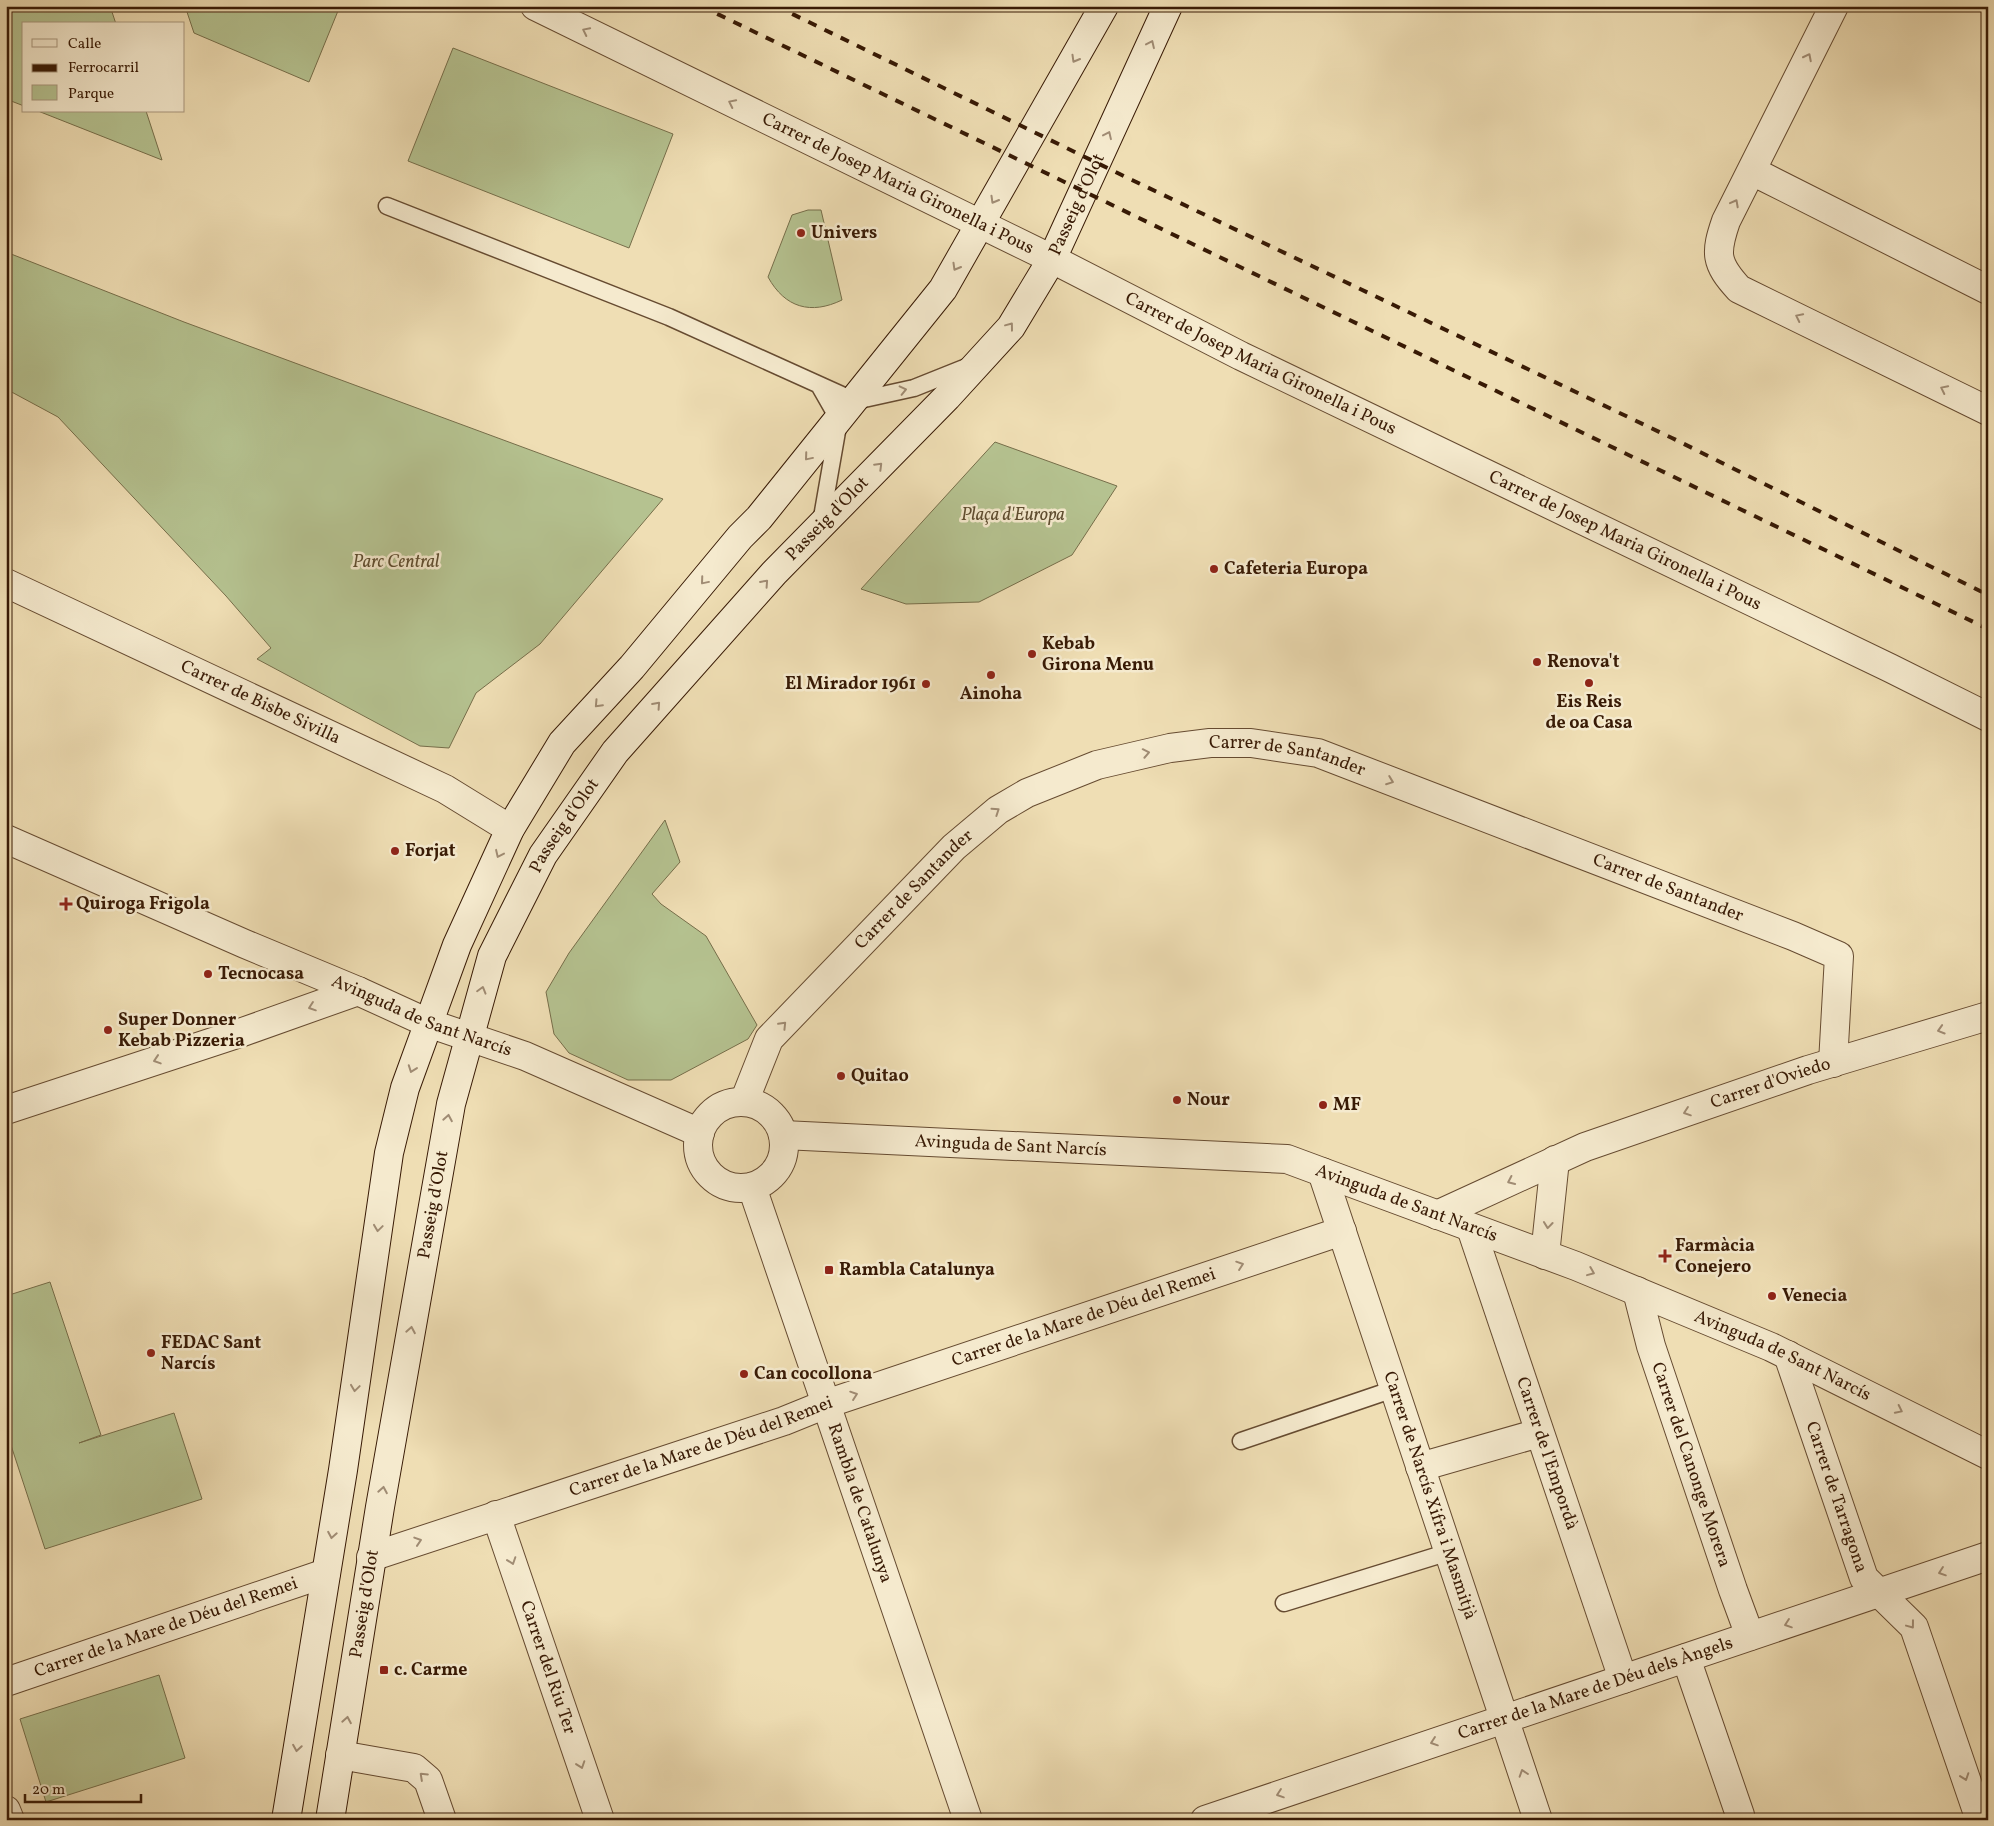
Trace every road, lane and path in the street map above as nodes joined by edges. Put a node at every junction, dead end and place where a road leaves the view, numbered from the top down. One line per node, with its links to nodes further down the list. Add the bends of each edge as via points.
1 (535, 6): 7 (street, Carrer de Josep Maria Gironella i Pous, one-way to 1)
2 (1104, 6): 7 (street, one-way to 7)
3 (1168, 6): 8 (street, Passeig d'Olot, one-way to 3)
4 (1834, 6): 13 (street, one-way to 4, via 1739,288 1725,274 1718,255 1726,221)
5 (1764, 177): 9 (street)
6 (387, 206): 11 (lane, via 669,318)
7 (980, 225): 8 (street, Carrer de Josep Maria Gironella i Pous); 12 (street, one-way to 12, via 943,289)
8 (1052, 259): 10 (street, Passeig d'Olot, one-way to 8, via 1011,327); 16 (street, Carrer de Josep Maria Gironella i Pous, via 1241,356)
9 (1988, 290)
10 (978, 363): 12 (lane, one-way to 10); 14 (street, Passeig d'Olot, one-way to 10)
11 (820, 385): 12 (lane); 12 (lane)
12 (847, 410): 14 (lane); 17 (street, one-way to 17, via 632,667 562,744)
13 (1988, 411)
14 (820, 525): 22 (street, Passeig d'Olot, one-way to 14, via 492,956 543,855 615,752 774,572)
15 (6, 583): 17 (street, Carrer de Bisbe Sivilla, via 445,789)
16 (1988, 717)
17 (510, 829): 21 (street, one-way to 21, via 457,946)
18 (6, 839): 19 (street, Avinguda de Sant Narcís)
19 (358, 991): 21 (street, Avinguda de Sant Narcís); 25 (street, one-way to 25)
20 (1988, 1016): 23 (street, Carrer d'Oviedo, one-way to 23)
21 (428, 1023): 22 (street, Avinguda de Sant Narcís); 47 (street, one-way to 47, via 405,1088 389,1152)
22 (468, 1037): 26 (street, Avinguda de Sant Narcís, via 525,1056); 46 (street, Passeig d'Olot, one-way to 22, via 450,1104)
23 (1833, 1063): 24 (street, Carrer de Santander, one-way to 23, via 769,1039 984,820 1027,793 1097,765 1170,748 1210,743 1251,743 1318,753 1839,956); 28 (street, Carrer d'Oviedo, one-way to 28)
24 (744, 1102): 26 (street, via 716,1110); 27 (street, via 759,1106 772,1115)
25 (6, 1110)
26 (700, 1133): 30 (street, via 701,1160 711,1176 726,1186)
27 (783, 1135): 29 (street, Avinguda de Sant Narcís, via 1287,1160); 30 (street, via 784,1152 778,1167 767,1180)
28 (1555, 1160): 31 (street, Carrer d'Oviedo, one-way to 31); 34 (street, one-way to 34)
29 (1322, 1172): 31 (street, Avinguda de Sant Narcís); 33 (street, Carrer de Narcís Xifra i Masmitjà)
30 (752, 1187): 38 (street, Rambla de Catalunya)
31 (1437, 1215): 32 (street, Avinguda de Sant Narcís)
32 (1471, 1228): 34 (street, Avinguda de Sant Narcís); 39 (street, Carrer de l'Empordà)
33 (1342, 1232): 37 (street, Carrer de Narcís Xifra i Masmitjà); 38 (street, Carrer de la Mare de Déu del Remei, one-way to 33)
34 (1545, 1255): 35 (street, Avinguda de Sant Narcís, one-way to 35)
35 (1637, 1291): 36 (street, Avinguda de Sant Narcís); 50 (street, Carrer del Canonge Morera, via 1651,1346)
36 (1788, 1355): 41 (street, Avinguda de Sant Narcís, one-way to 41); 48 (street, Carrer de Tarragona, via 1864,1578)
37 (1394, 1389): 40 (lane); 42 (street, Carrer de Narcís Xifra i Masmitjà)
38 (826, 1404): 43 (street, Carrer de la Mare de Déu del Remei, via 784,1421); 63 (street, Rambla de Catalunya)
39 (1539, 1433): 42 (street); 52 (street, Carrer de l'Empordà)
40 (1240, 1441)
41 (1988, 1455)
42 (1420, 1467): 44 (street, Carrer de Narcís Xifra i Masmitjà)
43 (496, 1515): 46 (street, Carrer de la Mare de Déu del Remei, one-way to 43); 62 (street, Carrer del Riu Ter, one-way to 62)
44 (1449, 1552): 49 (lane); 54 (street, Carrer de Narcís Xifra i Masmitjà)
45 (1988, 1556): 48 (street, Carrer de la Mare de Déu dels Àngels, one-way to 48)
46 (372, 1557): 55 (street, Passeig d'Olot, one-way to 46)
47 (326, 1573): 53 (street, Carrer de la Mare de Déu del Remei); 59 (street, one-way to 59)
48 (1880, 1592): 50 (street, Carrer de la Mare de Déu dels Àngels, one-way to 50); 66 (street, Carrer de Tarragona, one-way to 66, via 1914,1627)
49 (1284, 1603)
50 (1750, 1636): 51 (street, Carrer de la Mare de Déu dels Àngels)
51 (1686, 1658): 52 (street, Carrer de la Mare de Déu dels Àngels); 57 (street)
52 (1623, 1679): 54 (street, Carrer de la Mare de Déu dels Àngels)
53 (6, 1682)
54 (1505, 1719): 64 (street, Carrer de la Mare de Déu dels Àngels, one-way to 64); 65 (street, Carrer de Narcís Xifra i Masmitjà, one-way to 54)
55 (340, 1755): 60 (street, Passeig d'Olot); 61 (street, one-way to 55, via 428,1780 414,1768)
56 (6, 1810): 58 (street)
57 (1740, 1815)
58 (10, 1820)
59 (286, 1820)
60 (330, 1820)
61 (442, 1820)
62 (600, 1820)
63 (968, 1820)
64 (1205, 1820)
65 (1538, 1820)
66 (1980, 1820)

